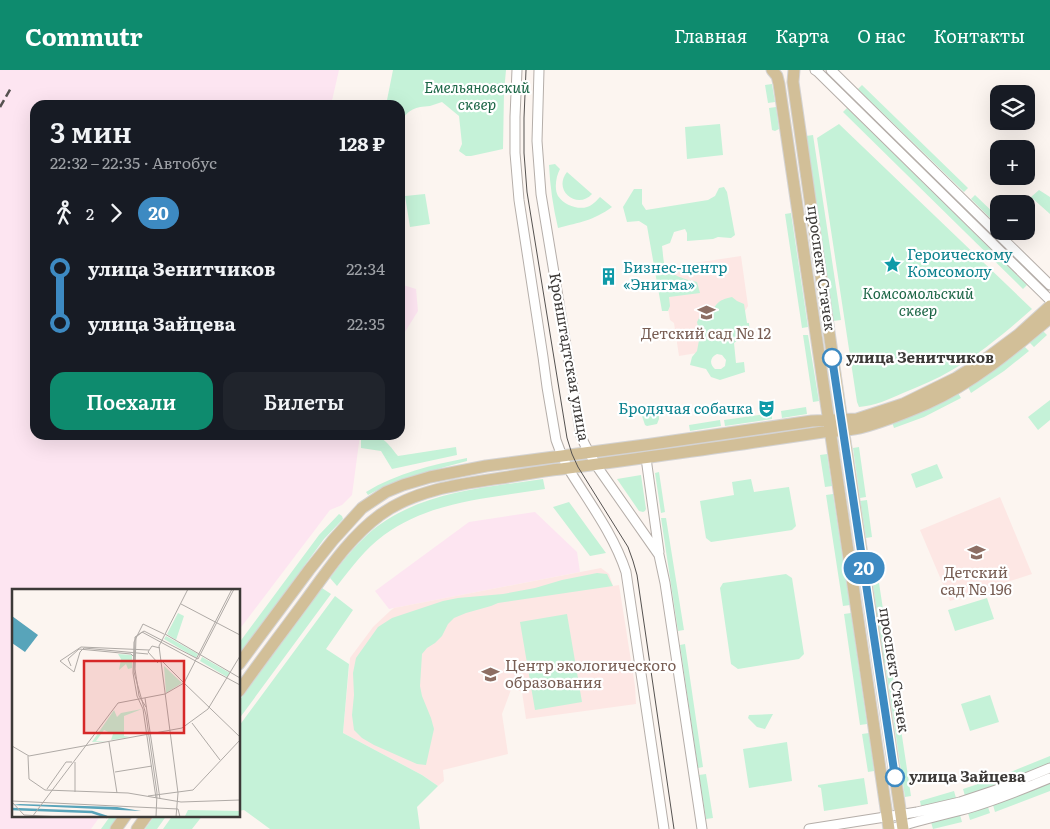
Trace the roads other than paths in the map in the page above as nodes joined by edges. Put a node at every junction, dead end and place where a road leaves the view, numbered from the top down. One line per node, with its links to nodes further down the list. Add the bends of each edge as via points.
1 (517, 70): 14 (street, Кронштадтская улица, via 516,176 547,387)
2 (539, 70): 13 (street, Кронштадтская улица, via 537,141 541,194 581,436)
3 (772, 70): 12 (main road, проспект Стачек, via 778,84)
4 (794, 70): 11 (main road, проспект Стачек, via 793,82)
5 (815, 70): 8 (street)
6 (831, 70): 7 (street)
7 (1050, 285)
8 (1050, 300)
9 (1050, 306): 11 (main road, via 1018,335 956,378 903,404)
10 (1050, 318): 11 (main road, via 992,365 929,402 859,428)
11 (842, 425): 12 (main road); 26 (main road, проспект Стачек)
12 (829, 426): 13 (main road, via 812,421); 15 (main road); 25 (main road, проспект Стачек)
13 (589, 452): 14 (main road); 16 (street, Кронштадтская улица)
14 (562, 456): 17 (street, Кронштадтская улица); 19 (main road, via 430,477 386,492 370,502 333,540)
15 (646, 458): 16 (main road); 18 (street)
16 (596, 465): 17 (main road); 18 (street, Кронштадтская улица)
17 (568, 468): 20 (main road, via 436,490 382,514 344,550); 29 (street, Кронштадтская улица, via 615,544 626,572)
18 (659, 555): 30 (street, Кронштадтская улица)
19 (240, 663)
20 (240, 690)
21 (1050, 768): 26 (street, via 996,790 918,812)
22 (1050, 778): 26 (street, via 962,810)
23 (125, 816): 27 (main road)
24 (146, 816): 28 (main road)
25 (887, 816): 26 (street); 31 (street); 32 (main road, проспект Стачек)
26 (902, 823): 32 (street)
27 (116, 829)
28 (137, 829)
29 (664, 829)
30 (702, 829)
31 (809, 829)
32 (889, 829)

